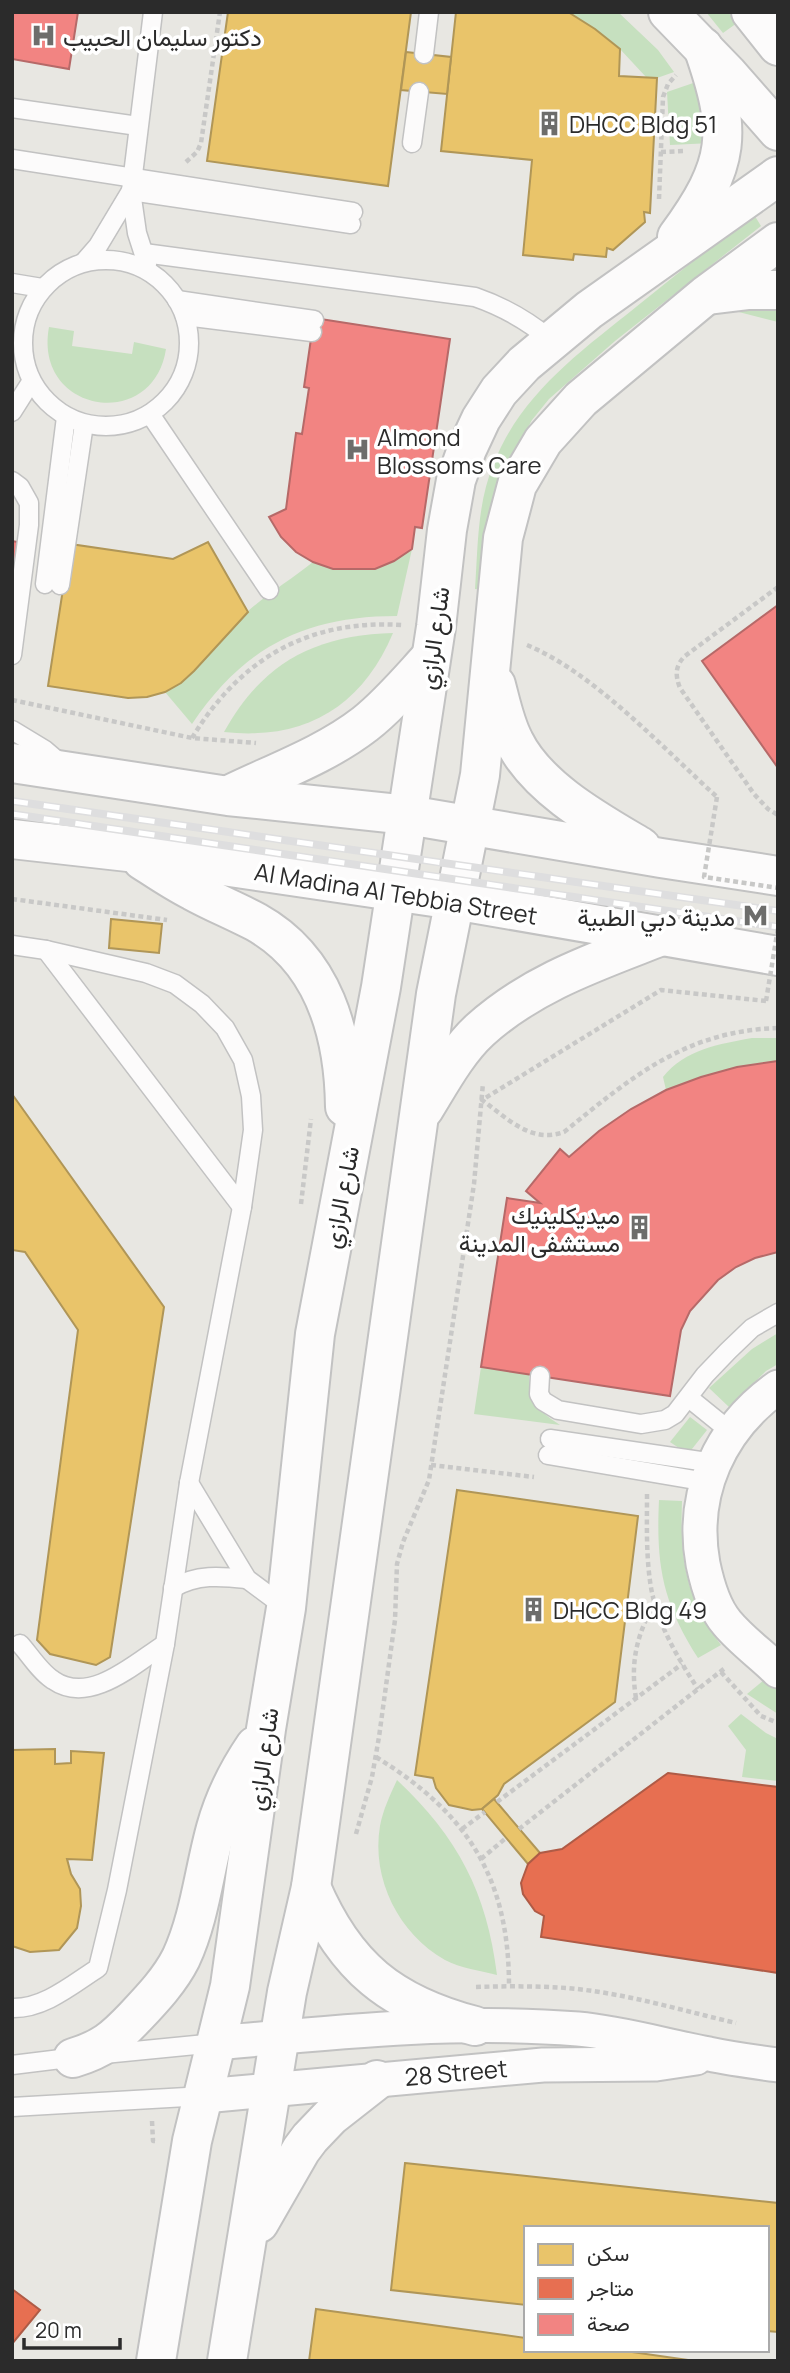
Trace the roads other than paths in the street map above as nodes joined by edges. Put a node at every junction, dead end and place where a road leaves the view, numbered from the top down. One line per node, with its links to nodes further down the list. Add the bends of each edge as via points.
1 (153, 12): 10 (lane)
2 (429, 12): 7 (lane)
3 (668, 12): 6 (street)
4 (751, 12): 5 (street)
5 (778, 46)
6 (703, 47): 11 (street); 18 (street, via 721,102 722,150 711,184)
7 (424, 54)
8 (419, 92): 12 (lane)
9 (12, 108): 10 (lane)
10 (138, 126): 15 (lane)
11 (778, 131)
12 (412, 143)
13 (12, 159): 15 (lane)
14 (778, 176): 18 (street, شارع الرازي)
15 (131, 185): 15 (lane, via 156,182 352,218); 17 (lane); 19 (lane, via 110,228)
16 (778, 242): 24 (street)
17 (144, 253): 20 (lane); 28 (lane, via 475,297 527,321)
18 (661, 258): 28 (street, شارع الرازي)
19 (84, 262): 20 (lane, via 129,263); 22 (lane, via 61,272)
20 (149, 272): 25 (lane, via 165,284)
21 (12, 283): 22 (lane)
22 (42, 288): 26 (lane)
23 (778, 290): 24 (street)
24 (706, 295): 38 (street, via 581,399 543,441 517,485 503,538)
25 (181, 308): 27 (lane); 31 (lane, via 189,334 185,370 177,388)
26 (20, 310): 29 (lane, via 23,358)
27 (313, 326)
28 (551, 340): 36 (street, شارع الرازي, via 499,391 467,449 447,530)
29 (31, 382): 30 (lane); 32 (lane, via 40,396)
30 (12, 412)
31 (150, 414): 33 (lane, via 107,427); 35 (lane)
32 (66, 417): 33 (lane); 33 (lane, via 52,585)
33 (84, 424)
34 (12, 481): 37 (lane, via 29,503 29,525)
35 (270, 590)
36 (433, 643): 42 (street, via 384,709 363,726); 43 (street, شارع الرازي)
37 (12, 655)
38 (506, 660): 44 (street); 47 (street, via 505,720 514,742 541,779 606,826)
39 (12, 730): 41 (lane)
40 (12, 763): 41 (street)
41 (69, 771): 42 (street)
42 (228, 796): 43 (street)
43 (408, 815): 44 (street); 49 (street, شارع الرازي)
44 (471, 825): 47 (street); 50 (street)
45 (12, 839): 46 (street, Al Madina Al Tebbia Street)
46 (128, 852): 49 (street, Al Madina Al Tebbia Street); 56 (street, via 188,889 256,922 300,958 326,997 339,1042 345,1086)
47 (661, 858): 48 (street)
48 (778, 876)
49 (395, 892): 50 (street, Al Madina Al Tebbia Street); 56 (street, شارع الرازي)
50 (454, 900): 51 (street, Al Madina Al Tebbia Street); 55 (street)
51 (660, 937): 54 (street, Al Madina Al Tebbia Street); 55 (street, via 558,977 522,997 478,1032)
52 (12, 945): 53 (lane)
53 (46, 950): 57 (lane); 57 (lane, via 175,984 225,1028 243,1060 251,1096 253,1130)
54 (778, 956)
55 (419, 1116): 73 (street)
56 (345, 1170): 68 (street, شارع الرازي, via 315,1334)
57 (242, 1207): 65 (lane)
58 (778, 1314): 61 (lane, via 752,1328)
59 (540, 1376): 61 (lane, via 539,1394 550,1407 630,1423 665,1420)
60 (778, 1387): 62 (street, via 756,1402)
61 (689, 1398): 62 (lane)
62 (731, 1433): 64 (street)
63 (549, 1447): 64 (lane)
64 (710, 1472): 71 (street, via 701,1516 707,1583 726,1622)
65 (189, 1483): 66 (lane); 67 (lane)
66 (247, 1579): 67 (lane, via 205,1576); 68 (lane)
67 (173, 1588): 70 (lane)
68 (286, 1608): 72 (street, شارع الرازي)
69 (20, 1644): 70 (lane, via 51,1680 80,1689 108,1680)
70 (165, 1644): 74 (lane, via 98,1968 55,1996)
71 (770, 1663)
72 (266, 1730): 77 (street, شارع الرازي, via 230,1986); 79 (street, via 247,1758 216,1827 181,1958 113,2040)
73 (311, 1886): 75 (street, via 334,1934 377,1982 440,2017); 76 (street)
74 (12, 2008)
75 (475, 2026): 76 (street, 28 Street); 78 (street, 28 Street, via 622,2034)
76 (279, 2037): 77 (street, 28 Street); 83 (street)
77 (216, 2043): 79 (lane); 84 (street, شارع الرازي)
78 (708, 2054): 81 (street, 28 Street); 82 (street, 28 Street, via 666,2063 542,2065)
79 (74, 2058): 80 (lane)
80 (12, 2065)
81 (778, 2065)
82 (377, 2080): 83 (street, 28 Street); 86 (street, via 331,2116 301,2150 261,2216)
83 (270, 2090): 84 (street, 28 Street); 86 (street)
84 (204, 2096): 85 (lane); 87 (street, شارع الرازي, via 192,2141)
85 (12, 2107)
86 (242, 2278): 88 (street)
87 (156, 2361)
88 (227, 2361)

